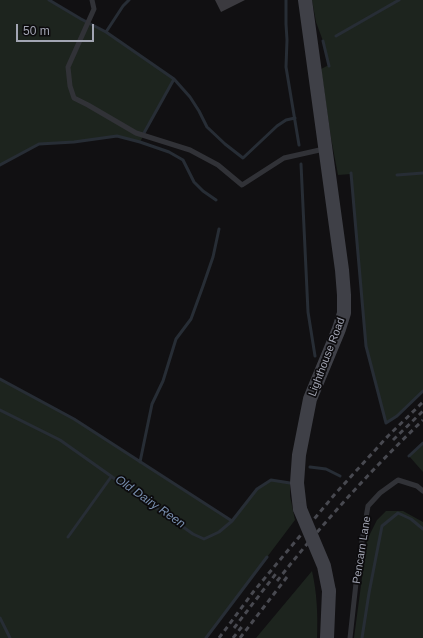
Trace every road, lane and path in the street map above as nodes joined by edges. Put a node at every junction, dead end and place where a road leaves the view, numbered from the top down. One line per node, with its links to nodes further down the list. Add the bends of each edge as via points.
1 (92, 0): 3 (lane, via 94,9 68,67 74,98 136,133 190,150 218,165 242,185 284,158)
2 (305, 0): 3 (main road, Lighthouse Road)
3 (326, 149): 5 (main road, Lighthouse Road, bridge, via 342,270 344,312 310,399 299,455 297,483 300,509 324,566 329,591)
4 (423, 491): 6 (lane, Pencarn Lane, via 417,486 398,480 368,506)
5 (327, 638)
6 (350, 638)

